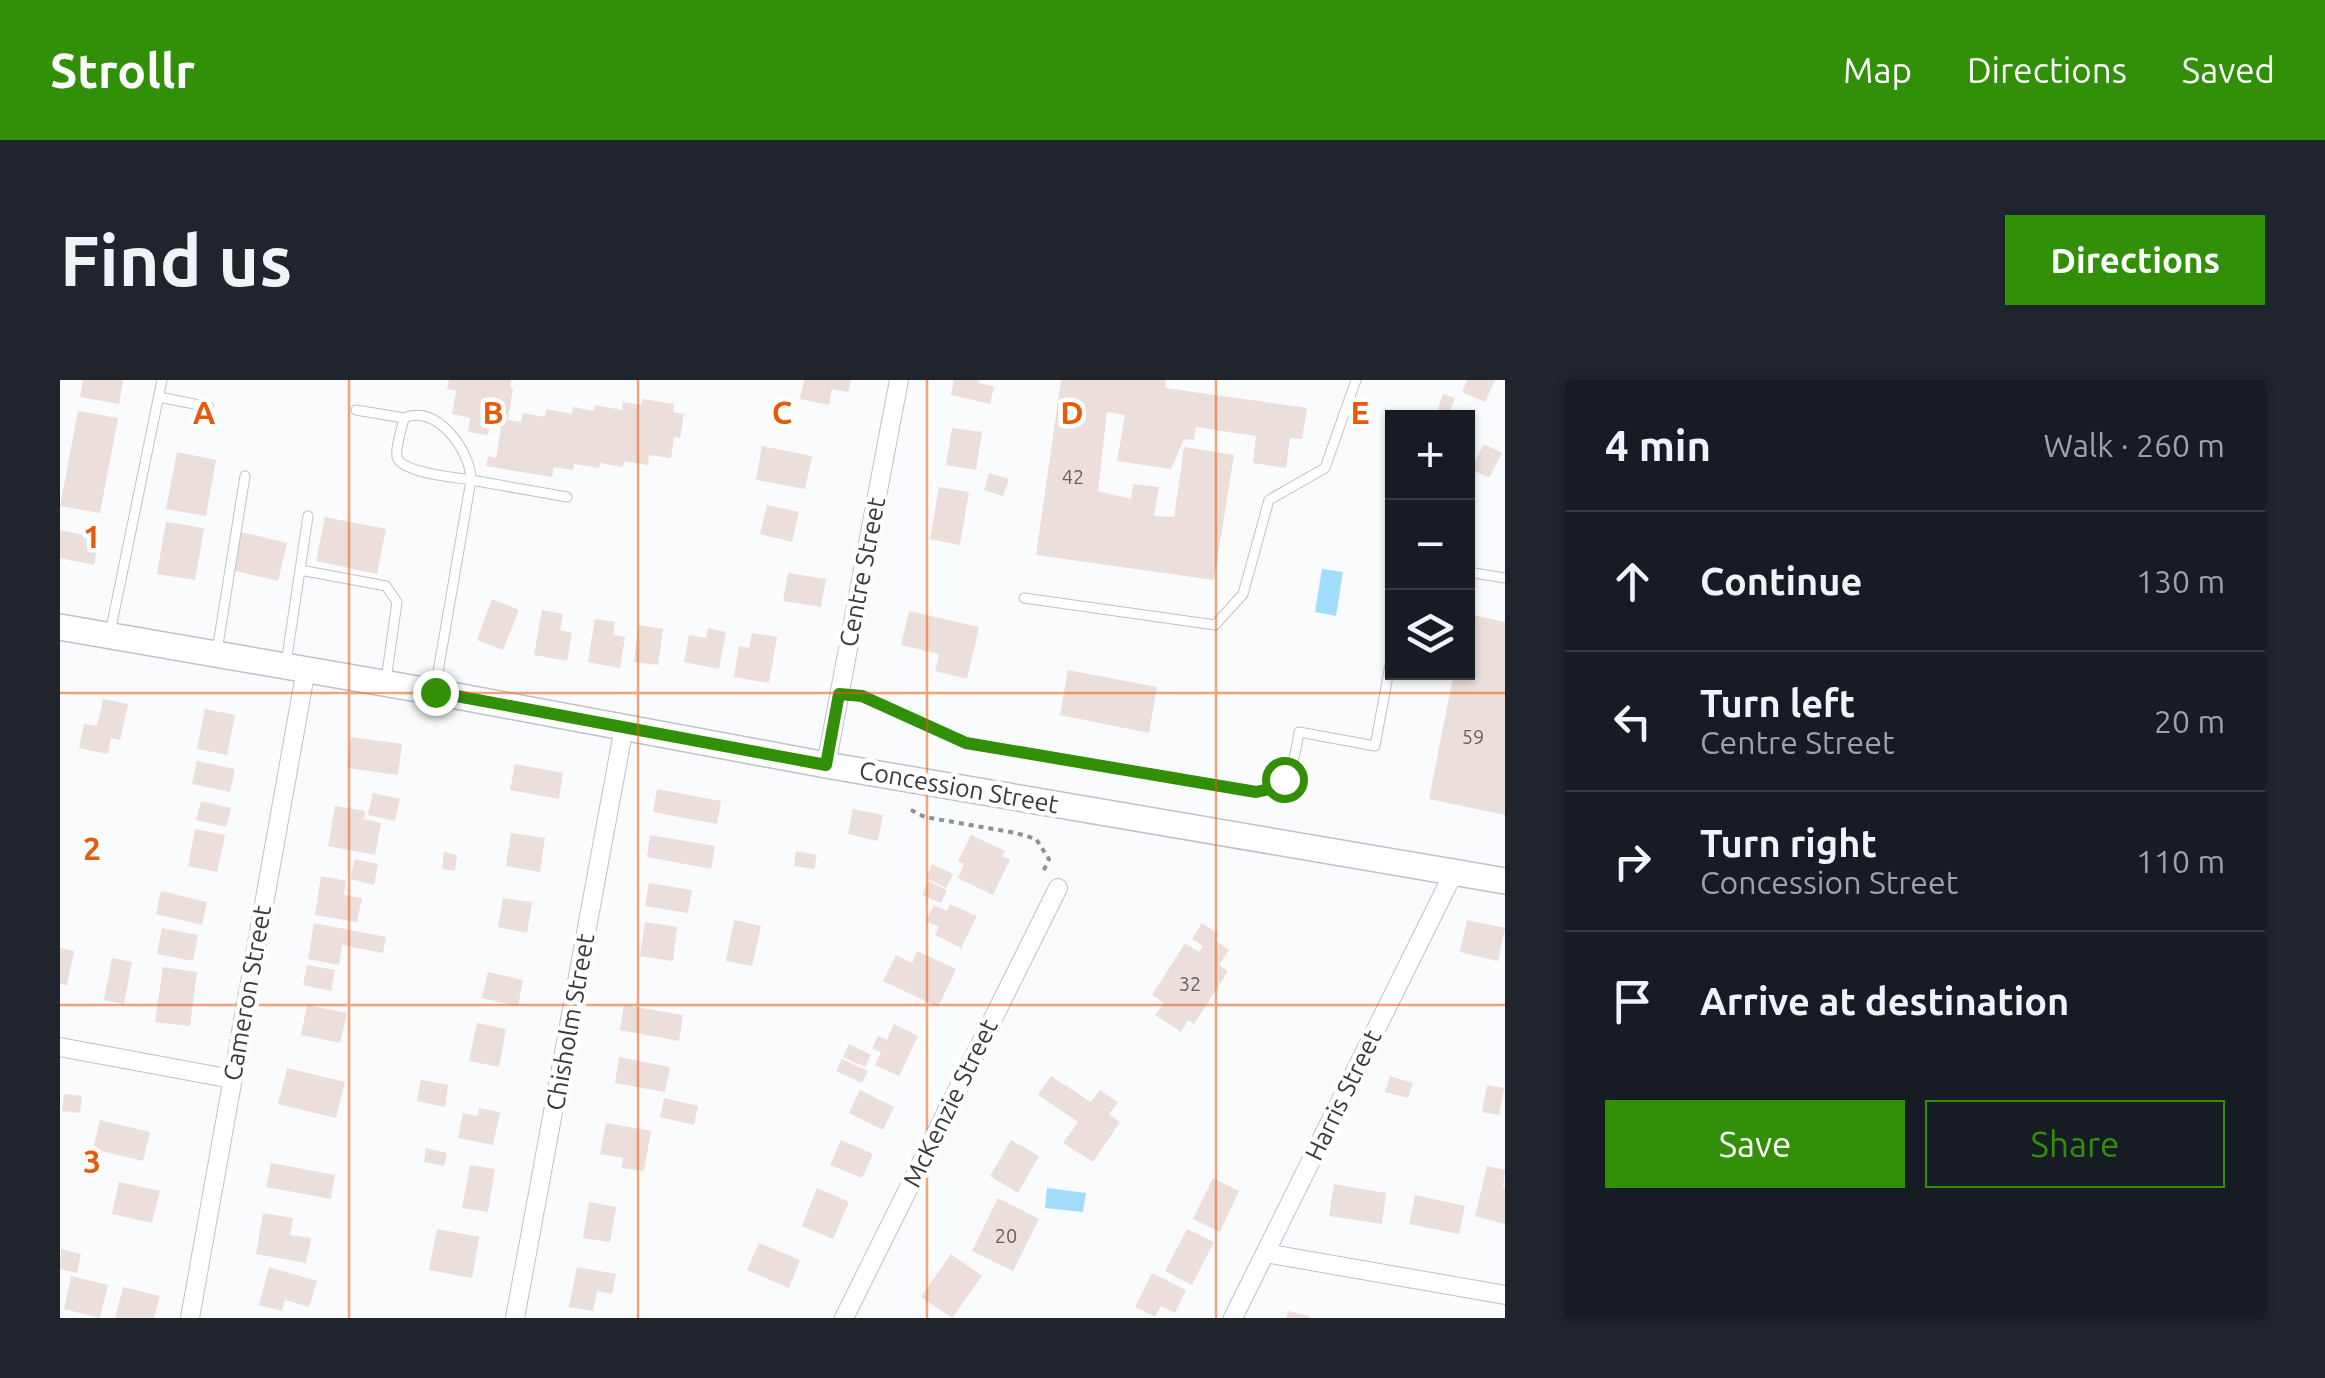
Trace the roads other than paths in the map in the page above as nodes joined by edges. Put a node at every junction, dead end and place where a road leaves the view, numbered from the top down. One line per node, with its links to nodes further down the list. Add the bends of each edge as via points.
1 (162, 380): 4 (lane)
2 (899, 380): 23 (street, Centre Street)
3 (1356, 380): 15 (lane, via 1326,468 1269,500 1242,594 1216,625)
4 (159, 397): 5 (lane); 17 (lane)
5 (209, 407)
6 (356, 410): 7 (lane)
7 (404, 418): 9 (lane, via 420,415 447,430 468,458); 9 (lane, via 400,463)
8 (244, 476): 18 (lane)
9 (470, 480): 10 (lane); 22 (lane)
10 (568, 497)
11 (308, 516): 12 (lane)
12 (300, 570): 19 (lane); 21 (lane, via 386,586 397,602)
13 (1475, 573): 14 (lane)
14 (1505, 578)
15 (1024, 598)
16 (60, 627): 17 (main road, Concession Street)
17 (110, 636): 18 (main road, Concession Street)
18 (217, 654): 19 (main road, Concession Street)
19 (295, 667): 21 (main road, Concession Street); 30 (street, Cameron Street)
20 (1387, 680): 23 (lane, via 1375,746 1299,732 1284,779 1256,792 966,743 862,696)
21 (386, 683): 22 (main road, Concession Street)
22 (435, 692): 24 (main road, Concession Street)
23 (839, 694): 25 (street, Centre Street)
24 (624, 727): 25 (main road, Concession Street); 34 (street, Chisholm Street)
25 (826, 765): 26 (main road, Concession Street)
26 (1454, 872): 27 (main road, Concession Street); 31 (street, Harris Street)
27 (1505, 881)
28 (1058, 888): 35 (street, McKenzie Street)
29 (60, 1047): 30 (street)
30 (232, 1080): 33 (street, Cameron Street)
31 (1265, 1253): 32 (street); 36 (street, Harris Street)
32 (1505, 1295)
33 (190, 1318)
34 (515, 1318)
35 (844, 1318)
36 (1233, 1318)

